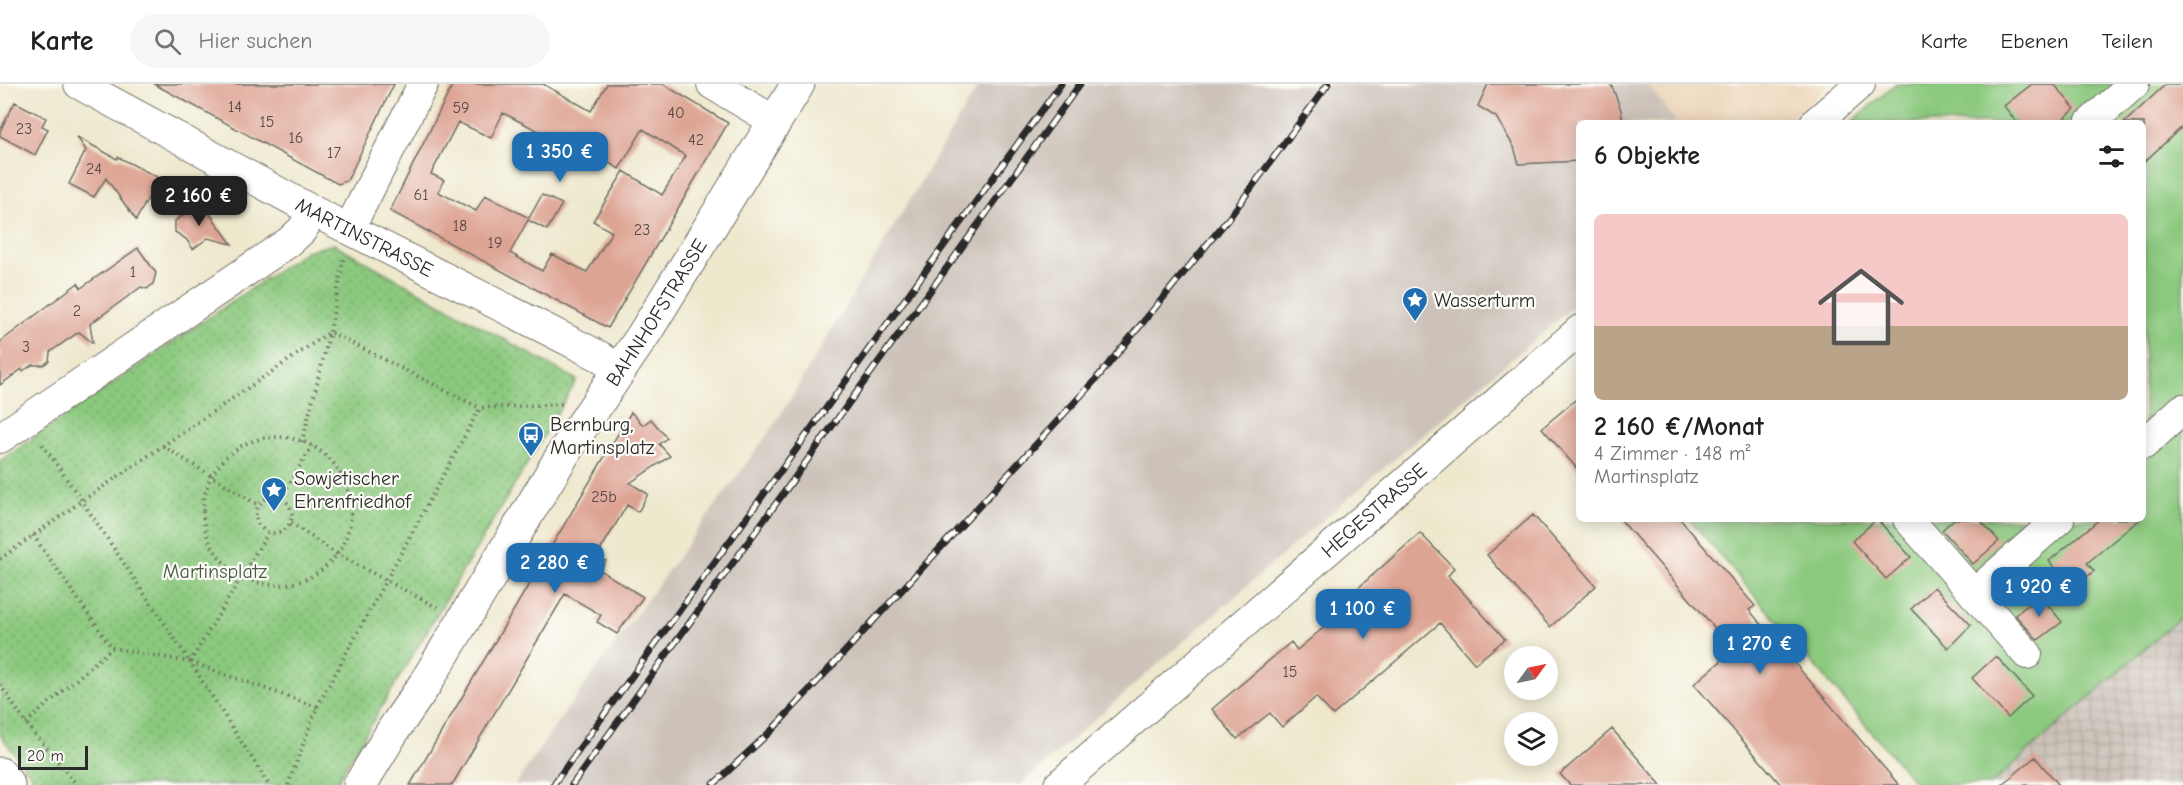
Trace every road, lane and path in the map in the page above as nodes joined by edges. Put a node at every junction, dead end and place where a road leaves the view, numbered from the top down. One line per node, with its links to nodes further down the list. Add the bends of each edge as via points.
1 (79, 84): 10 (street, MARTINSTRASSE)
2 (423, 84): 11 (street)
3 (712, 84): 9 (street)
4 (798, 84): 9 (main road, BAHNHOFSTRASSE)
5 (1860, 84): 7 (street)
6 (2134, 84): 8 (street)
7 (1818, 120)
8 (2093, 120)
9 (776, 122): 14 (main road, BAHNHOFSTRASSE)
10 (313, 211): 11 (street, MARTINSTRASSE); 18 (street, via 289,242)
11 (349, 228): 12 (path); 14 (street, MARTINSTRASSE)
12 (330, 332): 16 (path); 20 (path); 22 (path)
13 (1576, 333): 51 (street, HEGESTRASSE)
14 (620, 370): 50 (main road, BAHNHOFSTRASSE, via 565,451)
15 (565, 404): 16 (path)
16 (480, 408): 36 (path)
17 (2183, 410): 21 (street)
18 (26, 420): 19 (street); 26 (path)
19 (0, 438)
20 (302, 442): 23 (path); 24 (path, via 276,436 251,441 237,447)
21 (2146, 442)
22 (163, 446): 24 (path); 26 (path)
23 (312, 446): 25 (path); 33 (path, via 339,471 351,506 349,526)
24 (212, 475): 27 (path); 35 (path, via 204,494 204,527 214,551)
25 (281, 498): 27 (path, via 266,498); 30 (path, via 290,506)
26 (82, 501): 32 (path); 41 (path)
27 (258, 505): 31 (path, via 256,521)
28 (1911, 522): 37 (street)
29 (2056, 522): 37 (street)
30 (291, 523): 31 (path, via 279,533); 33 (path)
31 (268, 533): 35 (path)
32 (33, 536): 34 (path); 39 (path)
33 (337, 554): 35 (path, via 318,573 294,583 262,584); 36 (path)
34 (0, 559)
35 (242, 577): 41 (path)
36 (386, 581): 38 (path); 43 (path)
37 (1974, 594): 40 (street)
38 (442, 610)
39 (112, 648): 41 (path); 44 (path)
40 (2026, 654)
41 (190, 662): 43 (path); 48 (path)
42 (0, 685): 44 (path)
43 (317, 707): 49 (path)
44 (26, 723): 47 (path)
45 (0, 774): 46 (main road)
46 (8, 785)
47 (77, 785)
48 (269, 785)
49 (288, 785)
50 (360, 785)
51 (1059, 785)

